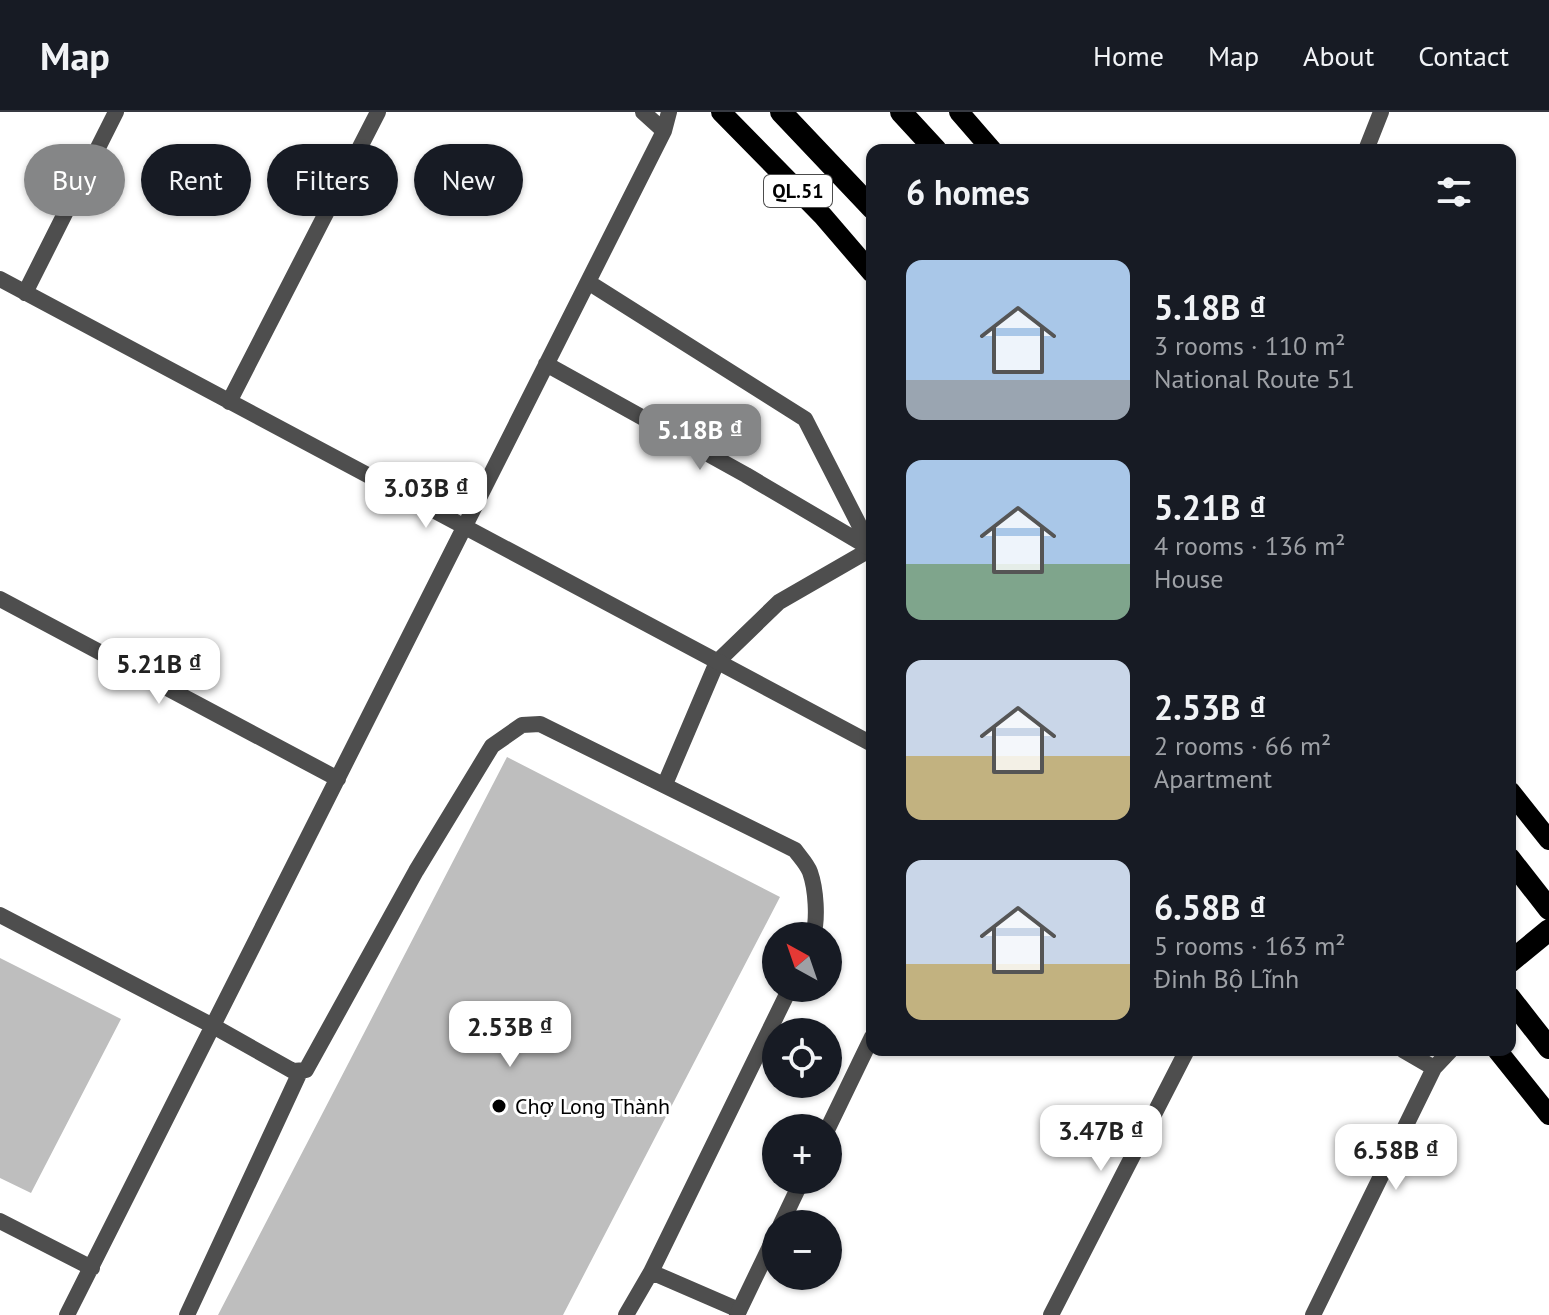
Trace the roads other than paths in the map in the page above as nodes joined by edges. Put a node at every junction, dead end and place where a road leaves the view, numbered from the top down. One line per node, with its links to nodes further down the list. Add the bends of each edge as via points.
1 (116, 112): 18 (street)
2 (378, 112): 20 (street)
3 (643, 112): 10 (street)
4 (669, 112): 10 (street)
5 (721, 112): 15 (main road, QL.51)
6 (781, 112): 14 (highway, QL.51)
7 (901, 112): 11 (highway)
8 (959, 112): 12 (main road)
9 (1381, 112): 13 (street)
10 (664, 131): 17 (street)
11 (930, 144)
12 (987, 144)
13 (1368, 144)
14 (866, 202)
15 (866, 266)
16 (0, 279): 18 (street)
17 (588, 282): 19 (street); 22 (street, via 805,419)
18 (25, 293): 20 (street)
19 (546, 364): 21 (street); 23 (street)
20 (229, 402): 21 (street)
21 (464, 527): 26 (street); 28 (street)
22 (866, 538)
23 (866, 546)
24 (866, 553): 26 (street, via 779,602)
25 (0, 599): 28 (street)
26 (717, 662): 27 (street); 29 (street)
27 (866, 741)
28 (338, 779): 40 (street)
29 (665, 784): 35 (street, via 795,850 809,871); 48 (street, via 540,724 522,725 506,734 492,746 431,846 306,1070)
30 (1516, 799): 31 (main road)
31 (1549, 840)
32 (1516, 867): 33 (highway)
33 (1549, 909)
34 (0, 915): 40 (street)
35 (815, 922)
36 (1549, 930): 37 (highway)
37 (1516, 957)
38 (783, 1002): 54 (street)
39 (1516, 1006): 41 (highway)
40 (213, 1026): 48 (street); 53 (street)
41 (1549, 1048)
42 (866, 1049): 49 (street)
43 (1184, 1056): 59 (street)
44 (1413, 1056): 47 (street)
45 (1445, 1056): 47 (street)
46 (1502, 1056): 50 (main road)
47 (1434, 1068): 60 (street)
48 (300, 1072): 57 (street)
49 (835, 1114)
50 (1549, 1115)
51 (0, 1221): 53 (street)
52 (762, 1267): 55 (street)
53 (92, 1268): 56 (street)
54 (651, 1272): 55 (street); 58 (street)
55 (742, 1313)
56 (67, 1315)
57 (187, 1315)
58 (626, 1315)
59 (1051, 1315)
60 (1313, 1315)

